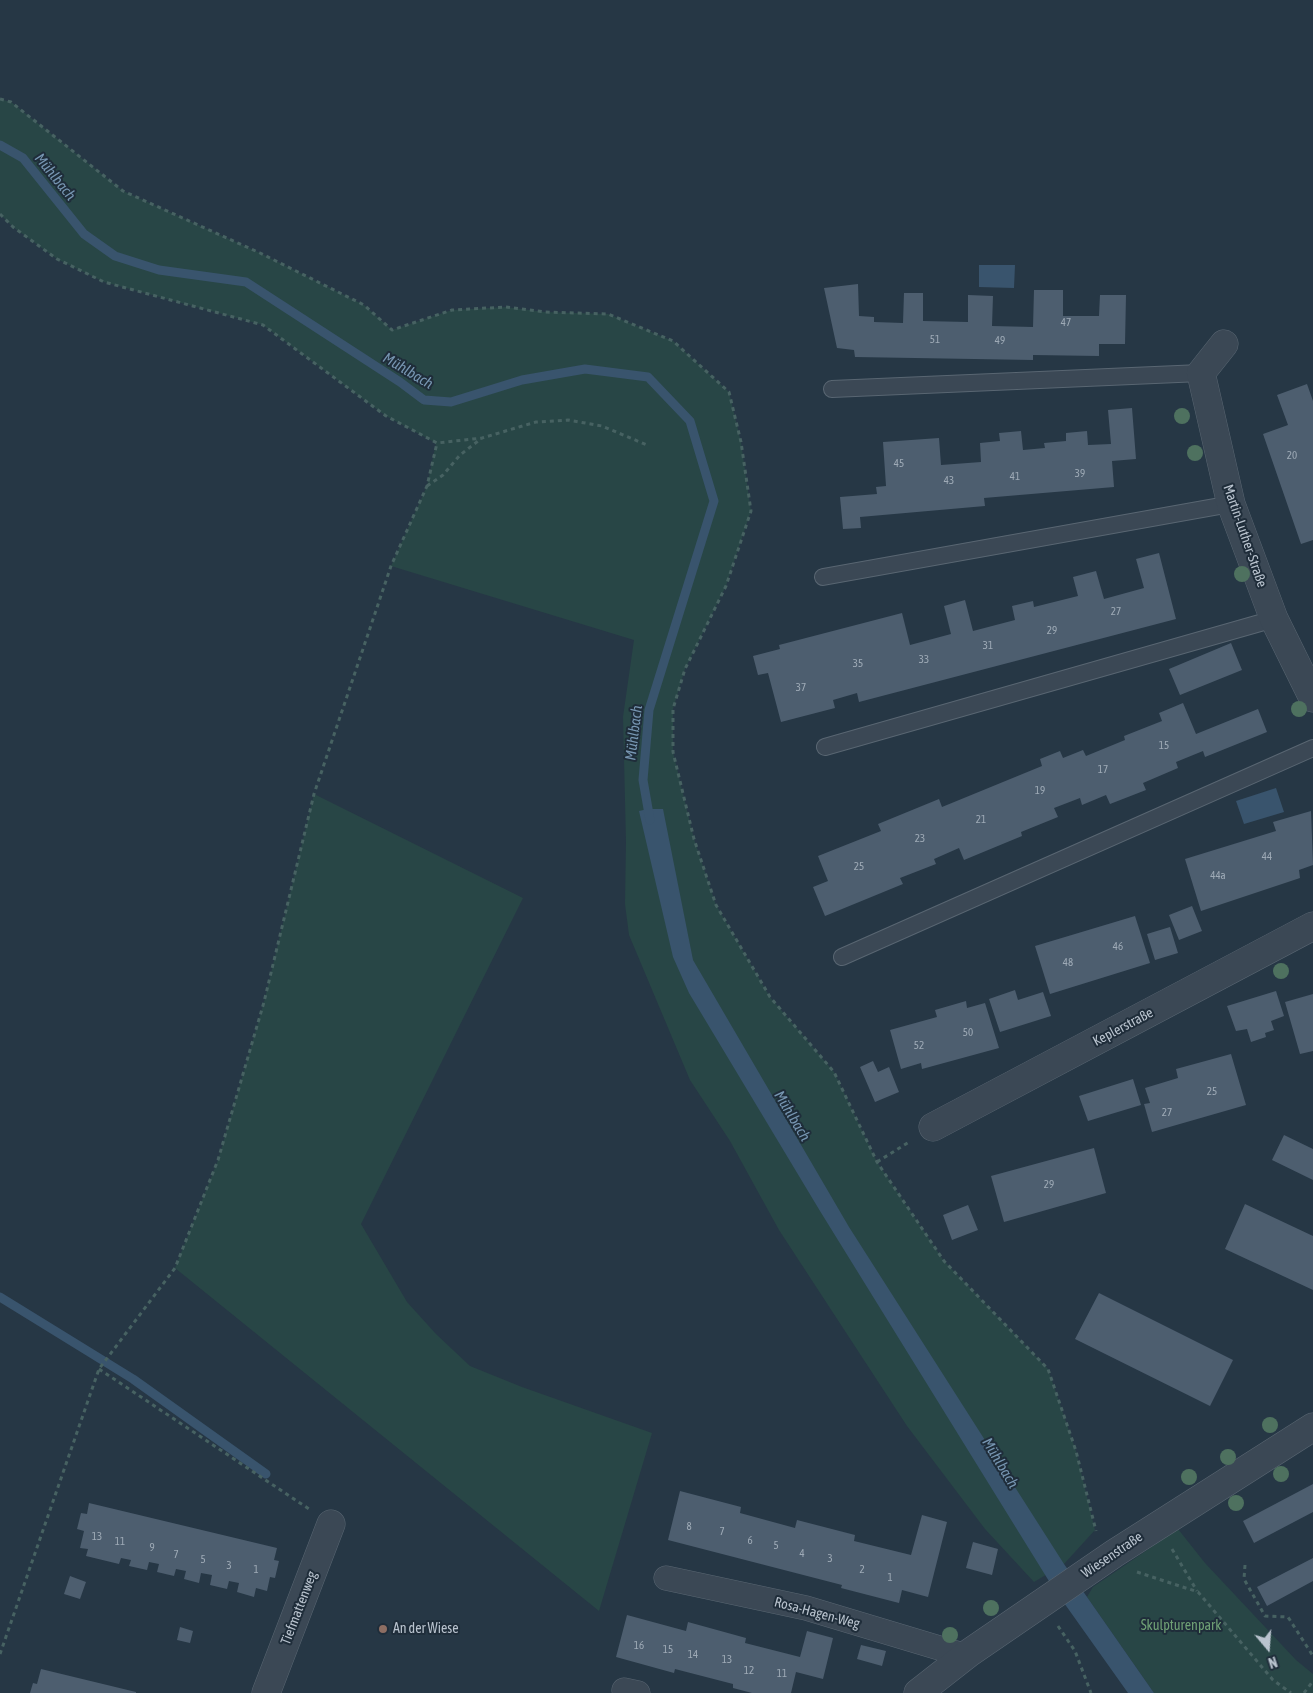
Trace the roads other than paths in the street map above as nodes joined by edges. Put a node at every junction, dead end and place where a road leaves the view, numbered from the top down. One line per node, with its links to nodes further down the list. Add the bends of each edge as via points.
1 (1224, 344): 2 (street)
2 (1201, 373): 3 (lane); 4 (street, Martin-Luther-Straße)
3 (832, 388)
4 (1231, 504): 5 (lane); 6 (street, Martin-Luther-Straße)
5 (824, 577)
6 (1274, 619): 7 (street, Martin-Luther-Straße); 8 (lane)
7 (1313, 698)
8 (825, 747)
9 (1313, 748): 11 (lane)
10 (1313, 926): 12 (street, Keplerstraße)
11 (842, 957)
12 (933, 1128)
13 (1313, 1427): 16 (street, Wiesenstraße, via 1091,1569)
14 (331, 1524): 17 (street, Tiefmattenweg)
15 (666, 1578): 16 (street, Rosa-Hagen-Weg, via 806,1608)
16 (966, 1656): 18 (street, Wiesenstraße)
17 (266, 1693)
18 (918, 1693)

